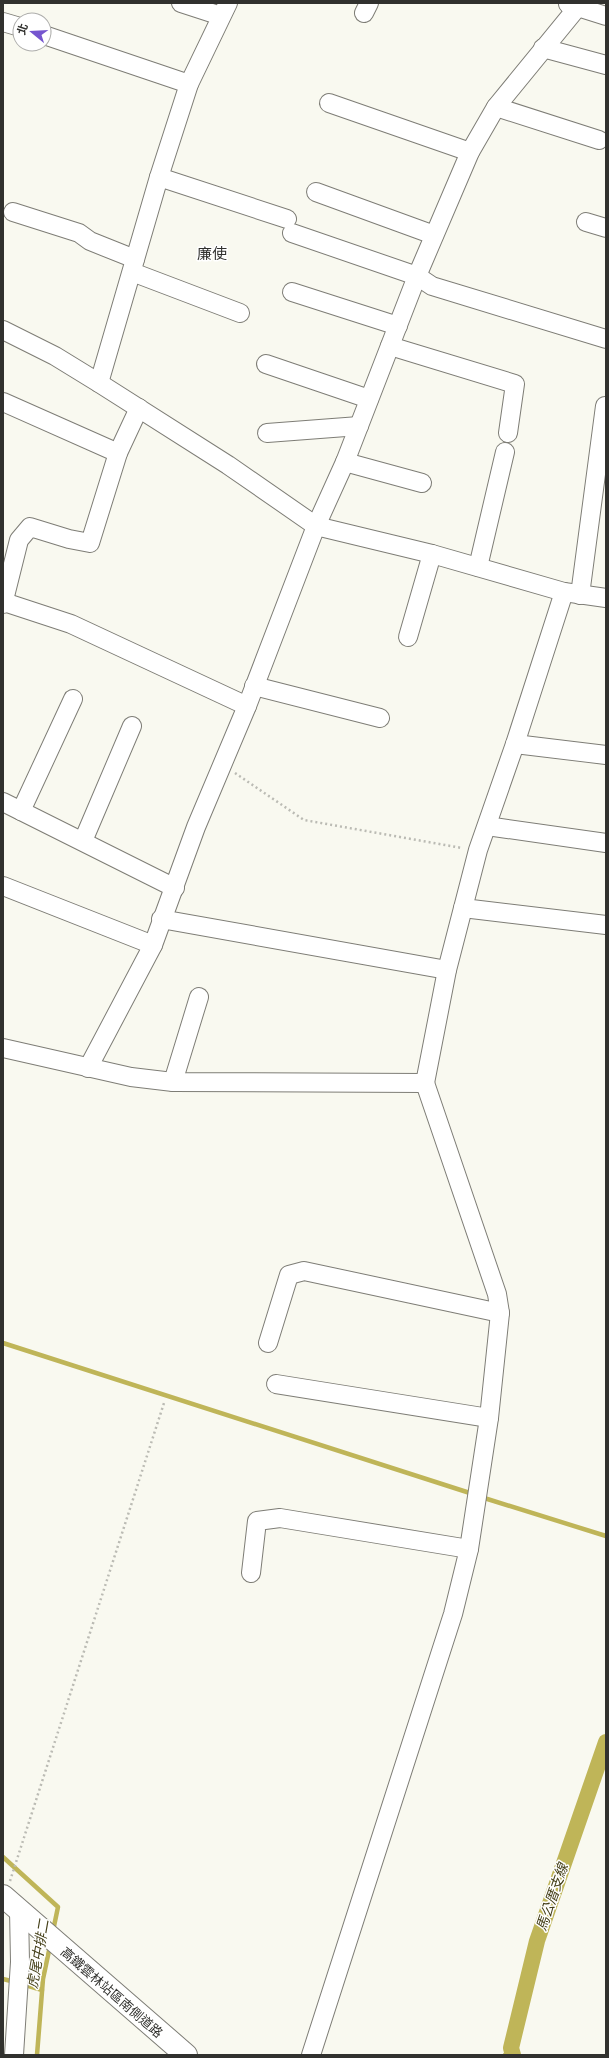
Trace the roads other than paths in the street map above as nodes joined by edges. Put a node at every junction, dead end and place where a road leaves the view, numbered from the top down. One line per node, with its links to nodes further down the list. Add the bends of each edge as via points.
1 (181, 3): 3 (street)
2 (574, 4): 4 (street); 6 (street)
3 (225, 10): 8 (street)
4 (606, 16)
5 (52, 38): 8 (street)
6 (543, 48): 7 (street); 10 (street)
7 (606, 65)
8 (188, 84): 13 (street)
9 (329, 103): 12 (street)
10 (496, 107): 11 (street); 12 (street)
11 (599, 140)
12 (470, 152): 18 (street)
13 (159, 177): 19 (street); 20 (street)
14 (316, 192): 18 (street)
15 (13, 212): 19 (street, via 78,233)
16 (586, 222): 17 (street)
17 (606, 228)
18 (434, 235): 20 (street)
19 (134, 265): 22 (street); 28 (street)
20 (417, 276): 23 (street); 25 (street, via 432,286)
21 (292, 292): 23 (street)
22 (240, 313)
23 (398, 326): 26 (street)
24 (3, 330): 28 (street, via 55,356)
25 (606, 339)
26 (390, 346): 29 (street); 35 (street, via 515,384)
27 (266, 364): 29 (street)
28 (99, 383): 32 (street)
29 (369, 399): 33 (street)
30 (3, 402): 37 (street)
31 (605, 406): 43 (street)
32 (139, 408): 37 (street); 40 (street)
33 (359, 426): 34 (street); 38 (street)
34 (267, 433)
35 (508, 433)
36 (505, 452): 42 (street)
37 (118, 453): 45 (street, via 90,543 30,527 19,540)
38 (345, 462): 39 (street); 40 (street)
39 (422, 483)
40 (316, 526): 41 (street); 47 (street)
41 (432, 554): 42 (street); 46 (street)
42 (478, 567): 43 (street)
43 (572, 593): 44 (street); 52 (street)
44 (606, 598)
45 (3, 603): 49 (street, via 71,624)
46 (408, 637)
47 (254, 686): 49 (street); 50 (street)
48 (73, 699): 55 (street)
49 (247, 706): 60 (street, via 196,827)
50 (380, 718)
51 (132, 726): 57 (street)
52 (515, 744): 53 (street); 56 (street)
53 (606, 755)
54 (3, 802): 55 (street)
55 (21, 811): 57 (street)
56 (487, 826): 58 (street); 61 (street)
57 (83, 841): 60 (street)
58 (606, 843)
59 (3, 886): 65 (street)
60 (175, 888): 63 (street)
61 (464, 902): 62 (street); 64 (street); 66 (street)
62 (606, 914)
63 (161, 919): 65 (street); 66 (street)
64 (606, 925)
65 (153, 945): 69 (street)
66 (447, 970): 71 (street)
67 (199, 997): 70 (street)
68 (3, 1048): 69 (street)
69 (88, 1068): 70 (street)
70 (173, 1082): 71 (street)
71 (425, 1083): 72 (street, via 496,1294)
72 (500, 1313): 73 (street, via 304,1271 289,1275); 75 (street)
73 (268, 1343)
74 (276, 1384): 75 (street)
75 (490, 1418): 76 (street)
76 (469, 1549): 77 (street, via 280,1518 257,1521); 81 (street, via 453,1614)
77 (251, 1573)
78 (9, 1901): 79 (street, via 20,1962); 80 (main road, 高鐵雲林站區南側道路)
79 (14, 2055)
80 (186, 2055)
81 (311, 2055)

